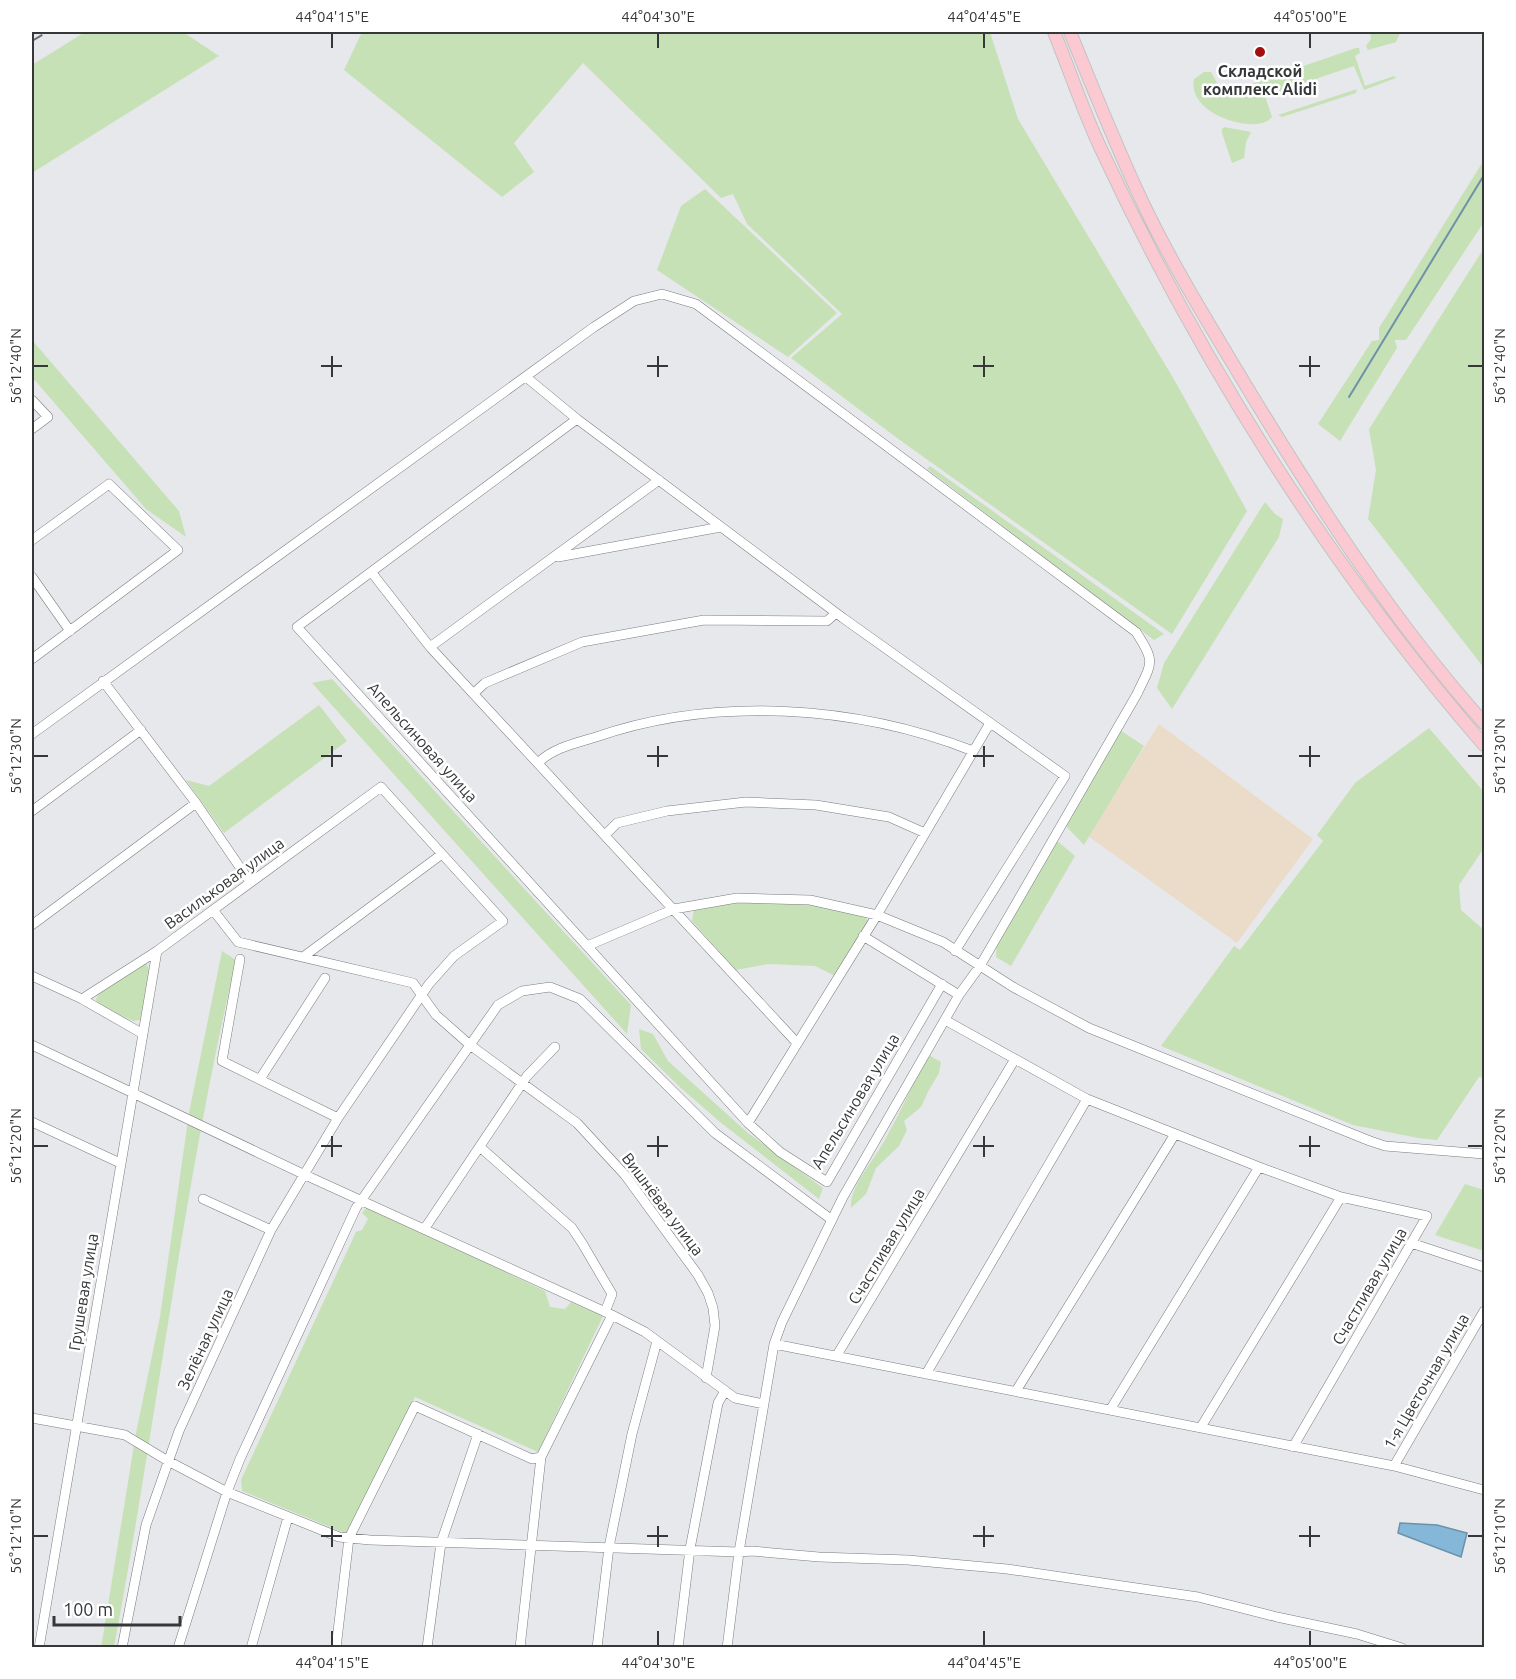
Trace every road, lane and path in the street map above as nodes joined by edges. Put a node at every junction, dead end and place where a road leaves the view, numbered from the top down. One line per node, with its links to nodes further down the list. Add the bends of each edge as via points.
1 (1054, 32): 5 (main road, via 1105,157 1175,298)
2 (1070, 32): 3 (main road, via 1142,201)
3 (1240, 376): 5 (main road); 22 (main road, via 1346,545)
4 (526, 377): 7 (street); 19 (street); 44 (street, via 634,301 662,294 696,304 1136,632 1148,650 1151,664 1137,694)
5 (1225, 384): 25 (main road, via 1270,458 1370,604)
6 (32, 400): 8 (street, via 48,417)
7 (577, 419): 9 (street); 13 (street, Апельсиновая улица)
8 (32, 429)
9 (659, 480): 10 (street); 12 (street)
10 (721, 526): 12 (street); 15 (street)
11 (32, 540): 16 (street, via 109,484 178,550)
12 (554, 558): 17 (street)
13 (372, 573): 17 (street); 39 (street, Апельсиновая улица, via 297,627)
14 (32, 577): 16 (street)
15 (837, 613): 20 (street, via 827,621 704,620 582,642 485,683); 21 (street)
16 (70, 631): 18 (street)
17 (430, 647): 20 (street)
18 (32, 659)
19 (103, 681): 23 (street); 24 (street)
20 (474, 693): 27 (street)
21 (990, 723): 26 (street); 41 (street, via 1065,776)
22 (1485, 723)
23 (141, 730): 28 (street); 29 (street)
24 (32, 734)
25 (1485, 745)
26 (973, 751): 27 (street, via 945,740 850,718 796,711 708,712 620,728 564,747); 30 (street)
27 (538, 763): 31 (street)
28 (196, 803): 33 (street); 37 (street)
29 (32, 811)
30 (925, 833): 31 (street, via 889,817 816,805 746,802 667,811 617,823); 36 (street)
31 (605, 835): 34 (street)
32 (442, 854): 33 (street, Васильковая улица, via 381,787); 42 (street); 48 (street, via 503,921 454,956)
33 (250, 882): 35 (street, Васильковая улица)
34 (674, 909): 36 (street, via 737,898 810,900); 39 (street); 53 (street)
35 (213, 910): 40 (street, Васильковая улица); 42 (street, via 238,942)
36 (877, 915): 38 (street); 41 (street, via 943,942)
37 (32, 925)
38 (863, 936): 47 (street); 53 (street)
39 (587, 946): 64 (street, Апельсиновая улица)
40 (157, 951): 50 (street, Васильковая улица); 52 (street, Грушевая улица)
41 (955, 951): 44 (street)
42 (303, 957): 48 (street, via 414,982)
43 (240, 959): 58 (street, via 222,1061)
44 (980, 966): 49 (street); 67 (street, via 1089,1028 1370,1141 1385,1146)
45 (32, 976): 50 (street)
46 (325, 978): 58 (street)
47 (942, 984): 49 (street); 64 (street, Апельсиновая улица, via 827,1182 780,1152)
48 (423, 994): 54 (street, Вишнёвая улица, via 436,1015); 62 (street, Зелёная улица)
49 (959, 995): 51 (street)
50 (82, 999): 52 (street)
51 (945, 1020): 57 (street, Счастливая улица); 74 (street)
52 (143, 1034): 60 (street, Грушевая улица)
53 (797, 1043): 64 (street)
54 (470, 1045): 59 (street, Вишнёвая улица); 73 (street); 74 (street, via 498,1005 522,991 550,987 580,999 715,1133)
55 (32, 1046): 60 (street)
56 (555, 1047): 59 (street)
57 (1015, 1059): 61 (street, Счастливая улица); 83 (street, Счастливая улица)
58 (260, 1079): 62 (street)
59 (523, 1084): 66 (street); 85 (street, Вишнёвая улица, via 576,1123 625,1175 698,1275 713,1308 715,1326)
60 (131, 1091): 68 (street, Грушевая улица); 70 (street)
61 (1087, 1100): 65 (street, Счастливая улица); 84 (street)
62 (338, 1118): 70 (street, Зелёная улица)
63 (32, 1122): 68 (street)
64 (748, 1123)
65 (1175, 1134): 69 (street, Счастливая улица); 87 (street)
66 (480, 1148): 75 (street); 80 (street, via 572,1228 612,1294)
67 (1485, 1154)
68 (120, 1163): 91 (street, Грушевая улица)
69 (1259, 1167): 71 (street, Счастливая улица); 89 (street)
70 (303, 1174): 73 (street); 76 (street, Зелёная улица)
71 (1341, 1197): 77 (street, Счастливая улица, via 1427,1216); 92 (street)
72 (203, 1199): 76 (street)
73 (363, 1199): 75 (street); 99 (street)
74 (832, 1220): 82 (street)
75 (425, 1228): 80 (street)
76 (271, 1230): 96 (street, Зелёная улица)
77 (1411, 1243): 78 (street); 94 (street, Счастливая улица)
78 (1485, 1267)
79 (1485, 1311): 97 (street, 1-я Цветочная улица)
80 (609, 1313): 81 (street); 95 (street)
81 (657, 1341): 85 (street); 104 (street, via 632,1434)
82 (774, 1344): 83 (street); 88 (street)
83 (837, 1355): 84 (street)
84 (926, 1374): 87 (street)
85 (706, 1377): 86 (street)
86 (725, 1391): 88 (street, via 735,1398); 105 (street, via 718,1403)
87 (1016, 1391): 89 (street)
88 (764, 1404): 106 (street)
89 (1110, 1410): 92 (street)
90 (32, 1418): 91 (street)
91 (76, 1426): 96 (street, via 125,1435); 108 (street, Грушевая улица)
92 (1201, 1427): 94 (street)
93 (478, 1434): 95 (street, via 532,1458); 101 (street, via 415,1406); 102 (street)
94 (1293, 1447): 97 (street)
95 (541, 1457): 103 (street)
96 (168, 1461): 99 (street); 109 (street, Зелёная улица, via 146,1525)
97 (1394, 1466): 98 (street)
98 (1483, 1488)
99 (227, 1492): 100 (street); 110 (street)
100 (288, 1517): 101 (street); 111 (street)
101 (349, 1538): 102 (street); 112 (street)
102 (441, 1543): 103 (street); 113 (street)
103 (532, 1546): 104 (street); 114 (street)
104 (609, 1548): 105 (street); 115 (street)
105 (690, 1550): 106 (street); 116 (street)
106 (739, 1552): 117 (street); 118 (street, via 1008,1569 1198,1597)
107 (32, 1644): 108 (street, Грушевая улица)
108 (39, 1647)
109 (122, 1647)
110 (177, 1647)
111 (251, 1647)
112 (336, 1647)
113 (427, 1647)
114 (520, 1647)
115 (597, 1647)
116 (678, 1647)
117 (728, 1647)
118 (1402, 1647)

